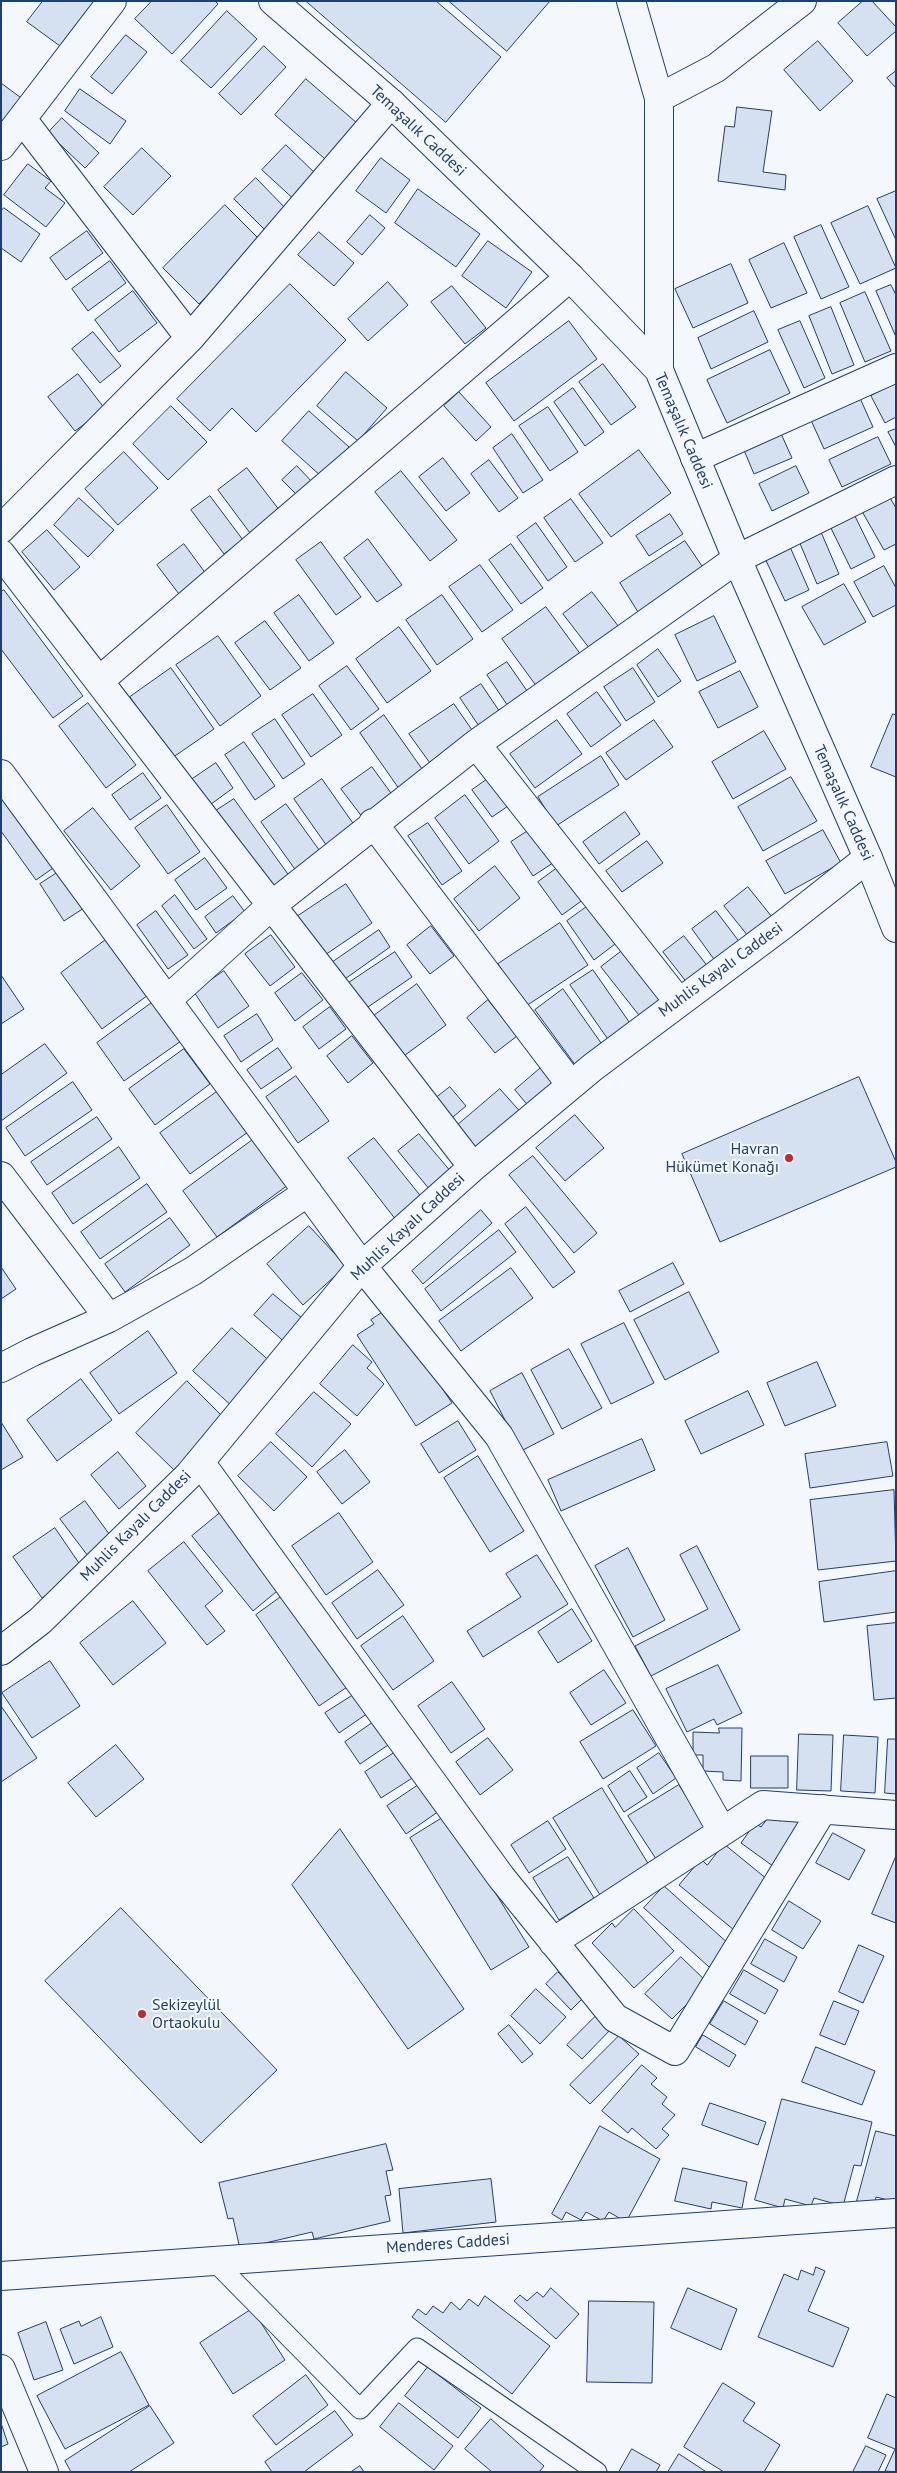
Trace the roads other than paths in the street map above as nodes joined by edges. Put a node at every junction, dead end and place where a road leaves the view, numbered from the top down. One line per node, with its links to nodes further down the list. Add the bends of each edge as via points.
1 (112, 1): 7 (street)
2 (273, 1): 6 (street, Temaşalık Caddesi)
3 (631, 1): 5 (street)
4 (802, 1): 5 (street, via 716,68)
5 (659, 98): 12 (street)
6 (391, 103): 9 (street, Temaşalık Caddesi); 10 (street)
7 (22, 119): 8 (street); 10 (street)
8 (1, 146)
9 (570, 277): 12 (street, Temaşalık Caddesi); 18 (street)
10 (190, 338): 15 (street)
11 (896, 368): 13 (street)
12 (659, 370): 13 (street, Temaşalık Caddesi)
13 (695, 458): 17 (street, Temaşalık Caddesi)
14 (896, 480): 17 (street)
15 (1, 529)
16 (1, 554): 18 (street)
17 (737, 559): 19 (street); 22 (street, Temaşalık Caddesi)
18 (99, 681): 23 (street)
19 (476, 744): 21 (street); 26 (street)
20 (1, 774): 25 (street)
21 (373, 823): 23 (street); 27 (street)
22 (868, 858): 24 (street, Temaşalık Caddesi); 26 (street, Muhlis Kayalı Caddesi)
23 (272, 905): 25 (street); 28 (street)
24 (896, 928)
25 (167, 1000): 30 (street)
26 (678, 1002): 27 (street, Muhlis Kayalı Caddesi)
27 (571, 1085): 28 (street, Muhlis Kayalı Caddesi)
28 (473, 1167): 31 (street, Muhlis Kayalı Caddesi)
29 (1, 1176): 32 (street)
30 (308, 1192): 31 (street); 32 (street, via 193,1271)
31 (362, 1266): 34 (street, Muhlis Kayalı Caddesi); 38 (street, via 499,1436)
32 (109, 1318): 33 (street)
33 (1, 1368)
34 (200, 1462): 35 (street, Muhlis Kayalı Caddesi, via 40,1621); 39 (street, via 501,1877)
35 (1, 1651)
36 (823, 1809): 37 (street); 38 (street, via 763,1805); 39 (street, via 674,2051 615,2018)
37 (896, 1815)
38 (722, 1831): 39 (street)
39 (554, 1942)
40 (896, 2213): 41 (street, Menderes Caddesi)
41 (214, 2261): 42 (street, Menderes Caddesi); 45 (lane, via 360,2409 417,2348)
42 (1, 2276)
43 (1, 2369): 44 (street)
44 (44, 2472)
45 (597, 2472)

